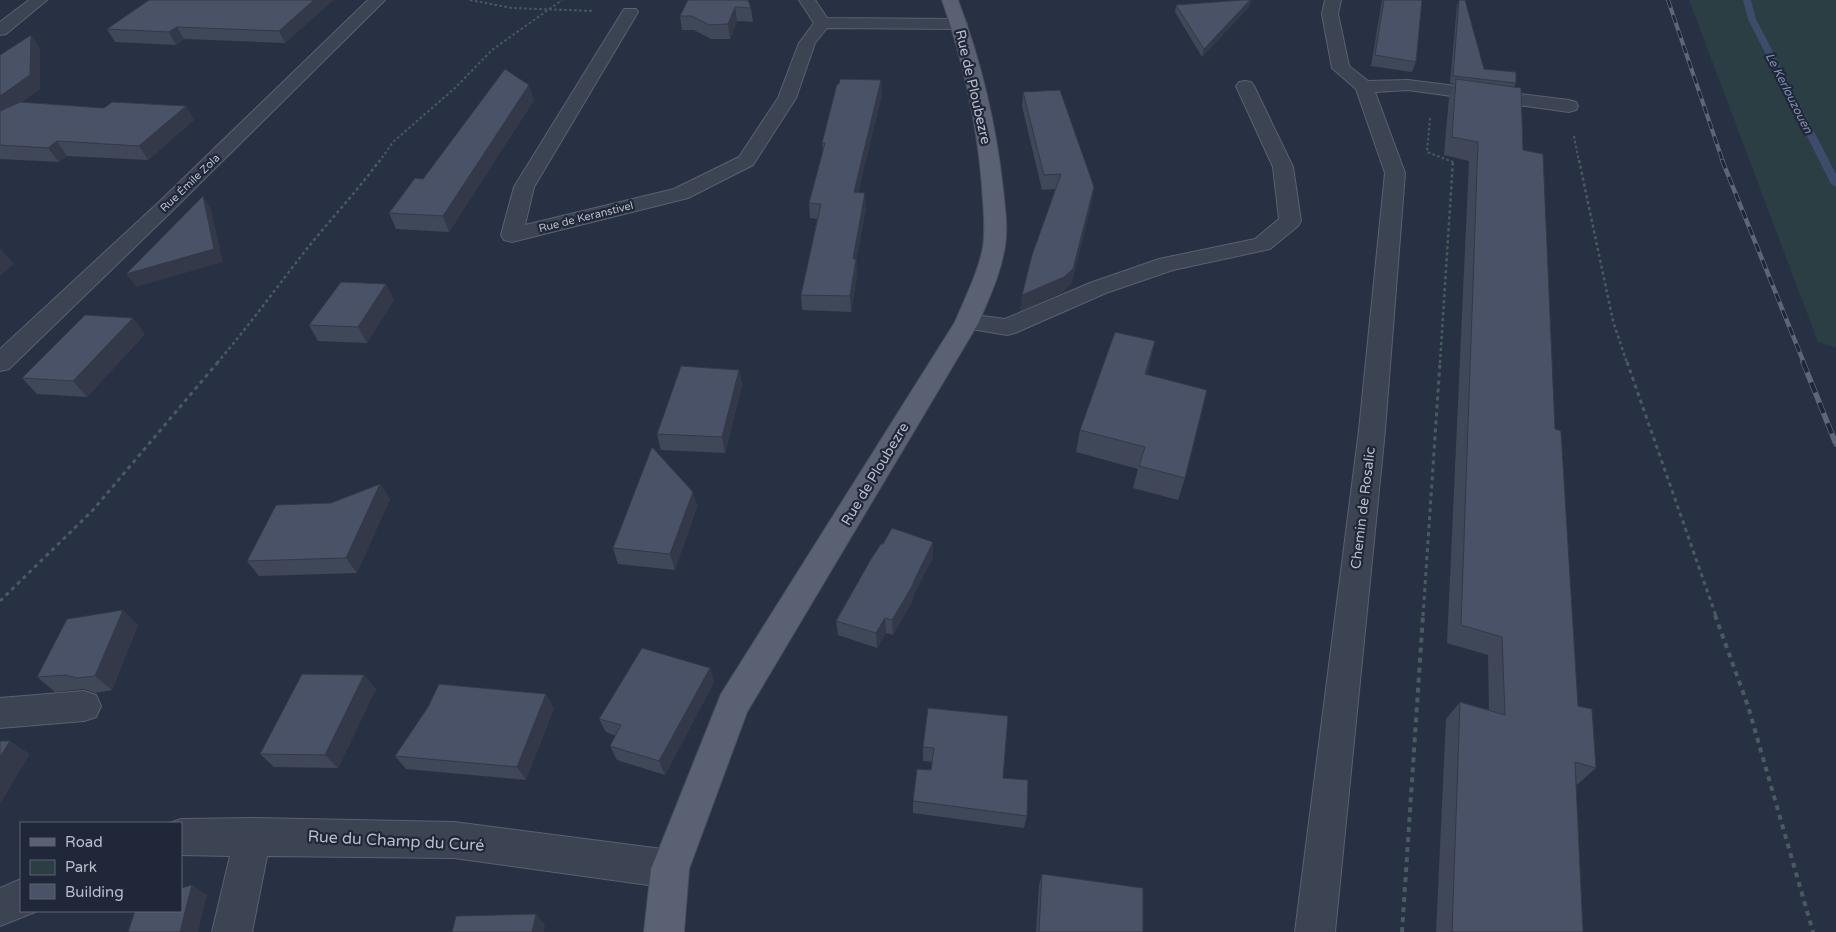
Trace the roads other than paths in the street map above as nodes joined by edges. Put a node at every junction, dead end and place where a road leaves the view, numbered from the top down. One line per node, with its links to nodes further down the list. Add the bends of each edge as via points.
1 (39, 0): 9 (street)
2 (377, 0): 14 (street, Rue Émile Zola)
3 (807, 0): 7 (street)
4 (950, 0): 8 (main road, Rue de Ploubezre)
5 (1331, 7): 11 (street, Chemin de Rosalic, via 1341,68)
6 (630, 12): 7 (street, Rue de Keranstivel, via 524,187 512,235 681,194 746,161 787,98 807,43)
7 (822, 23): 8 (street)
8 (959, 24): 13 (main road, Rue de Ploubezre, via 979,102 991,171 996,236 985,277)
9 (0, 30)
10 (1245, 86): 13 (street, via 1283,167 1290,221 1262,244 1167,264 1098,288 1007,327)
11 (1364, 88): 12 (street, via 1408,85); 24 (street, Chemin de Rosalic, via 1395,173 1372,430)
12 (1569, 106)
13 (967, 322): 19 (main road, Rue de Ploubezre, via 733,705)
14 (0, 363)
15 (84, 706): 16 (street)
16 (0, 713)
17 (182, 836): 18 (street, Rue du Champ du Curé)
18 (253, 836): 19 (street, Rue du Champ du Curé, via 454,840); 22 (street)
19 (670, 869): 23 (main road, Rue de Ploubezre)
20 (20, 898): 21 (street)
21 (0, 907)
22 (232, 932)
23 (664, 932)
24 (1315, 932)

